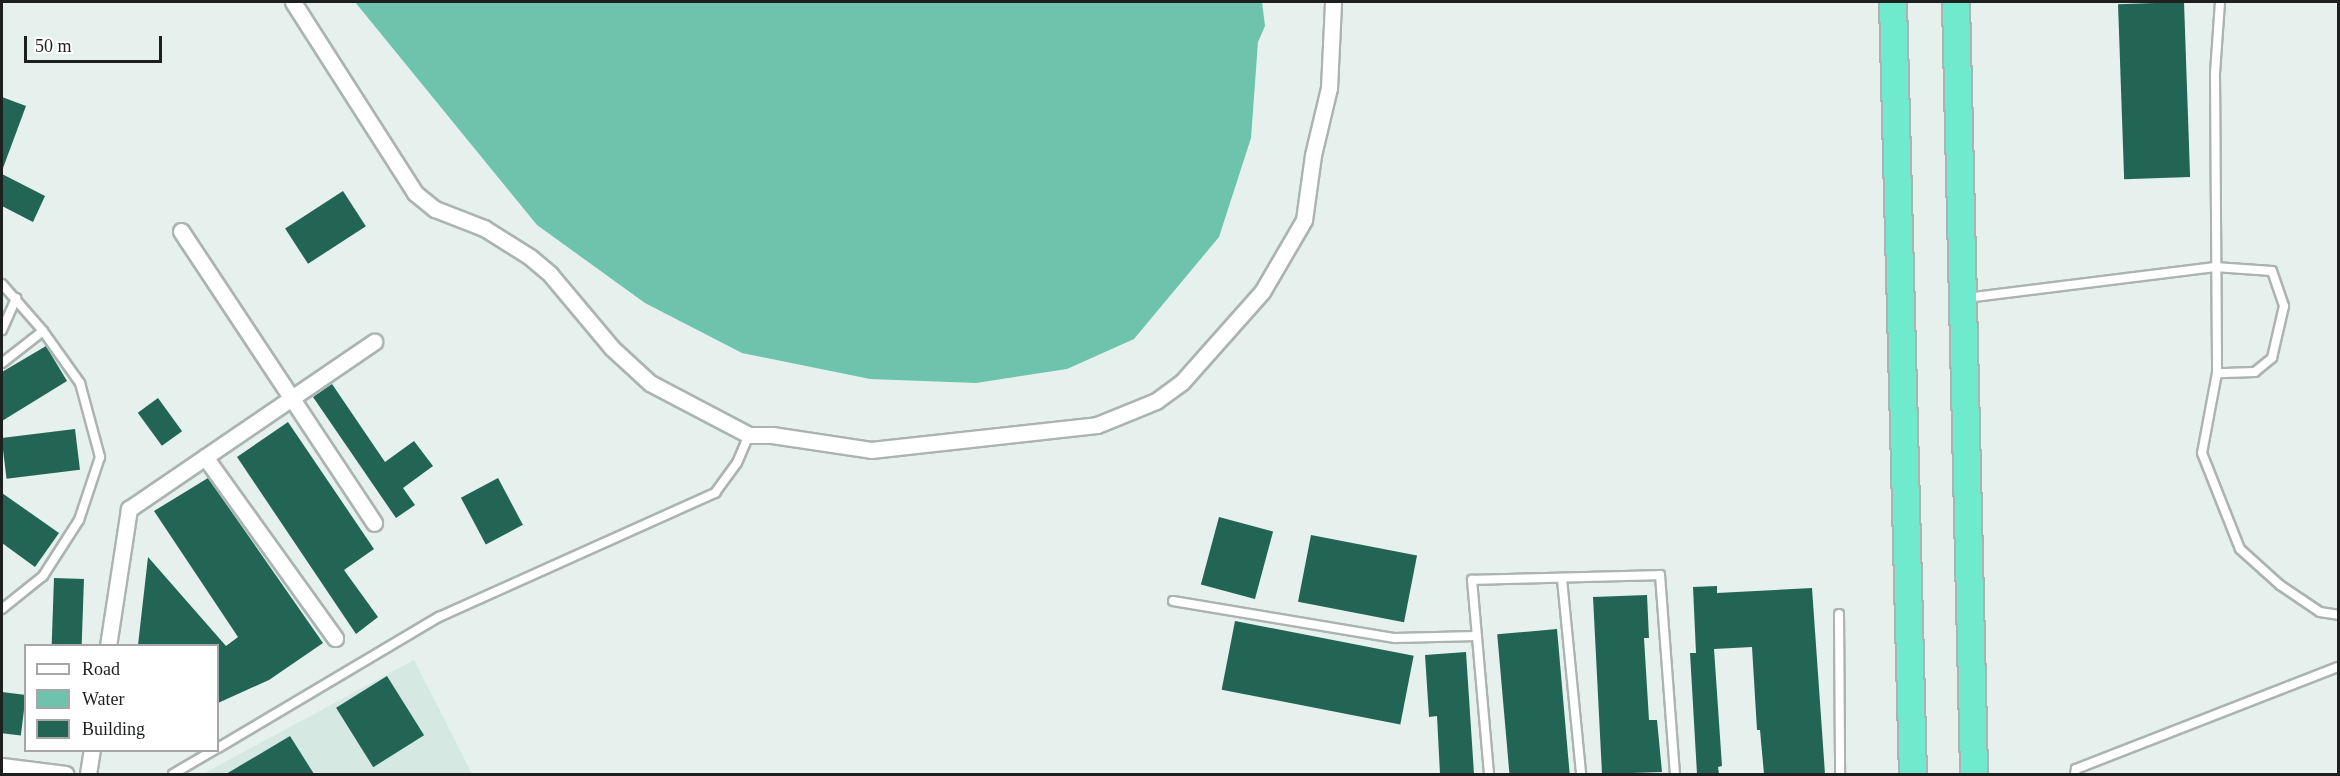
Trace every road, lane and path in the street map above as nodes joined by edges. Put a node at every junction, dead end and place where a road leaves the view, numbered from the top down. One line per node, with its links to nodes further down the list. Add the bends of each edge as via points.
1 (293, 2): 17 (street, via 415,193 435,209 484,228 530,257 550,274 612,348 650,383)
2 (1333, 2): 17 (street, via 1329,88 1313,155 1304,220 1262,292 1182,382 1156,401 1097,425 871,450)
3 (1893, 2): 40 (highway)
4 (1956, 2): 10 (highway)
5 (2220, 2): 7 (lane, via 2215,74)
6 (181, 231): 16 (street)
7 (2215, 267): 10 (lane); 15 (lane); 15 (lane, via 2272,271 2284,306 2272,358 2255,372)
8 (2, 284): 9 (lane)
9 (16, 298): 11 (lane); 12 (lane)
10 (1962, 299): 41 (highway)
11 (2, 330)
12 (43, 331): 14 (lane); 22 (lane, via 80,383 100,457 79,520 67,539 43,576)
13 (374, 342): 16 (street)
14 (2, 363)
15 (2217, 373): 24 (lane, via 2202,453 2240,549 2280,585 2320,612)
16 (291, 399): 18 (street); 19 (street)
17 (749, 435): 29 (lane, via 737,463 715,493 439,617)
18 (205, 457): 26 (street); 27 (street, via 129,509)
19 (374, 523)
20 (1562, 579): 25 (lane, via 1472,580); 37 (lane); 38 (lane, via 1660,575)
21 (1173, 601): 25 (lane, via 1395,638)
22 (2, 609)
23 (1839, 614): 39 (lane)
24 (2338, 615)
25 (1477, 636): 36 (lane)
26 (335, 638)
27 (108, 644)
28 (2338, 667): 42 (lane, via 2076,769)
29 (219, 747)
30 (92, 752): 34 (street)
31 (211, 752): 35 (lane)
32 (2, 766): 33 (street)
33 (66, 774)
34 (88, 774)
35 (173, 774)
36 (1488, 774)
37 (1581, 774)
38 (1675, 774)
39 (1840, 774)
40 (1913, 774)
41 (1974, 774)
42 (2075, 774)

